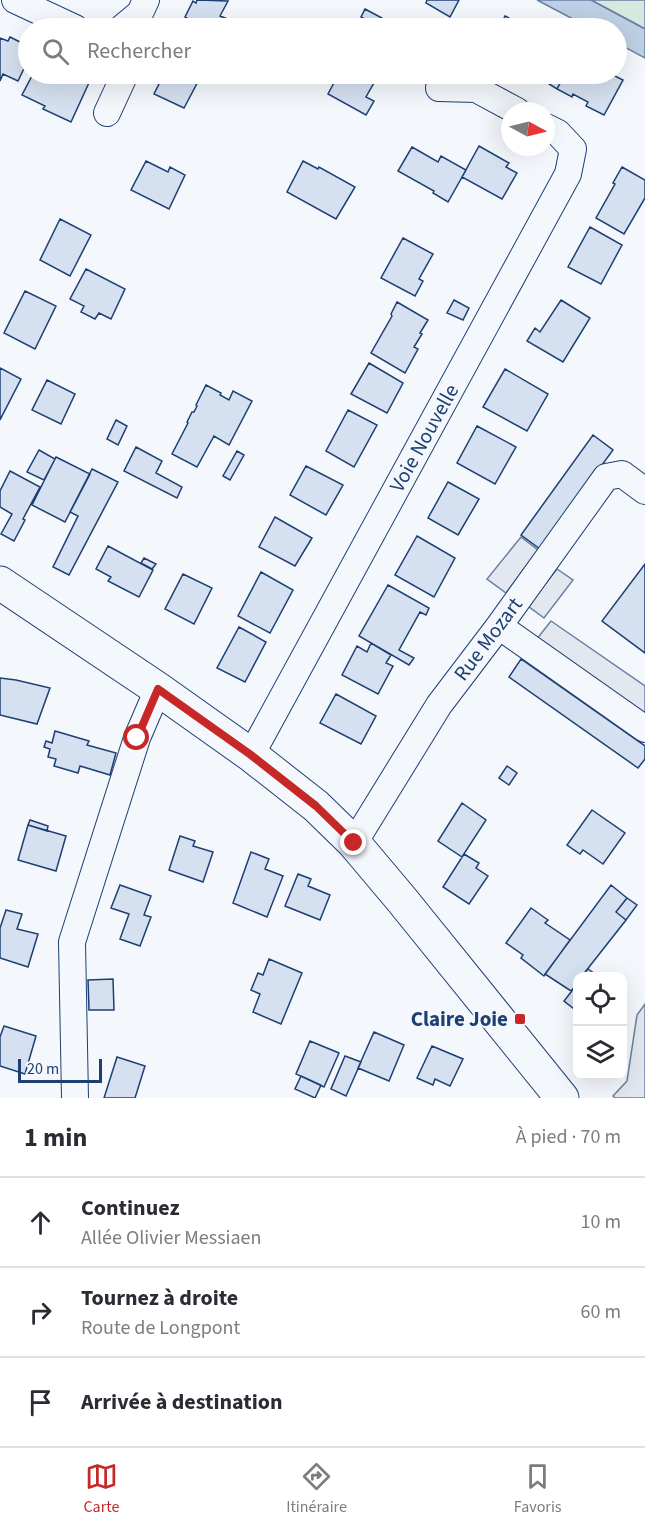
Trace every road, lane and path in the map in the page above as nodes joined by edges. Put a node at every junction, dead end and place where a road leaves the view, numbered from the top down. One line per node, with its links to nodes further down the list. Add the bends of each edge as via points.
1 (15, 0): 3 (street)
2 (146, 0): 4 (street)
3 (54, 18)
4 (134, 18)
5 (120, 84): 8 (street)
6 (439, 88): 7 (street, via 476,89)
7 (501, 102)
8 (107, 113)
9 (555, 132): 15 (street, Voie Nouvelle, via 573,149 568,174)
10 (645, 491): 12 (street, Rue Mozart, via 622,474 606,477)
11 (0, 583): 13 (main road)
12 (499, 626): 14 (street); 16 (street, Rue Mozart, via 439,705)
13 (158, 689): 15 (main road); 17 (street, via 137,738 72,942)
14 (645, 729)
15 (251, 755): 16 (main road, via 316,806)
16 (354, 843): 18 (main road)
17 (75, 1098)
18 (562, 1098)

